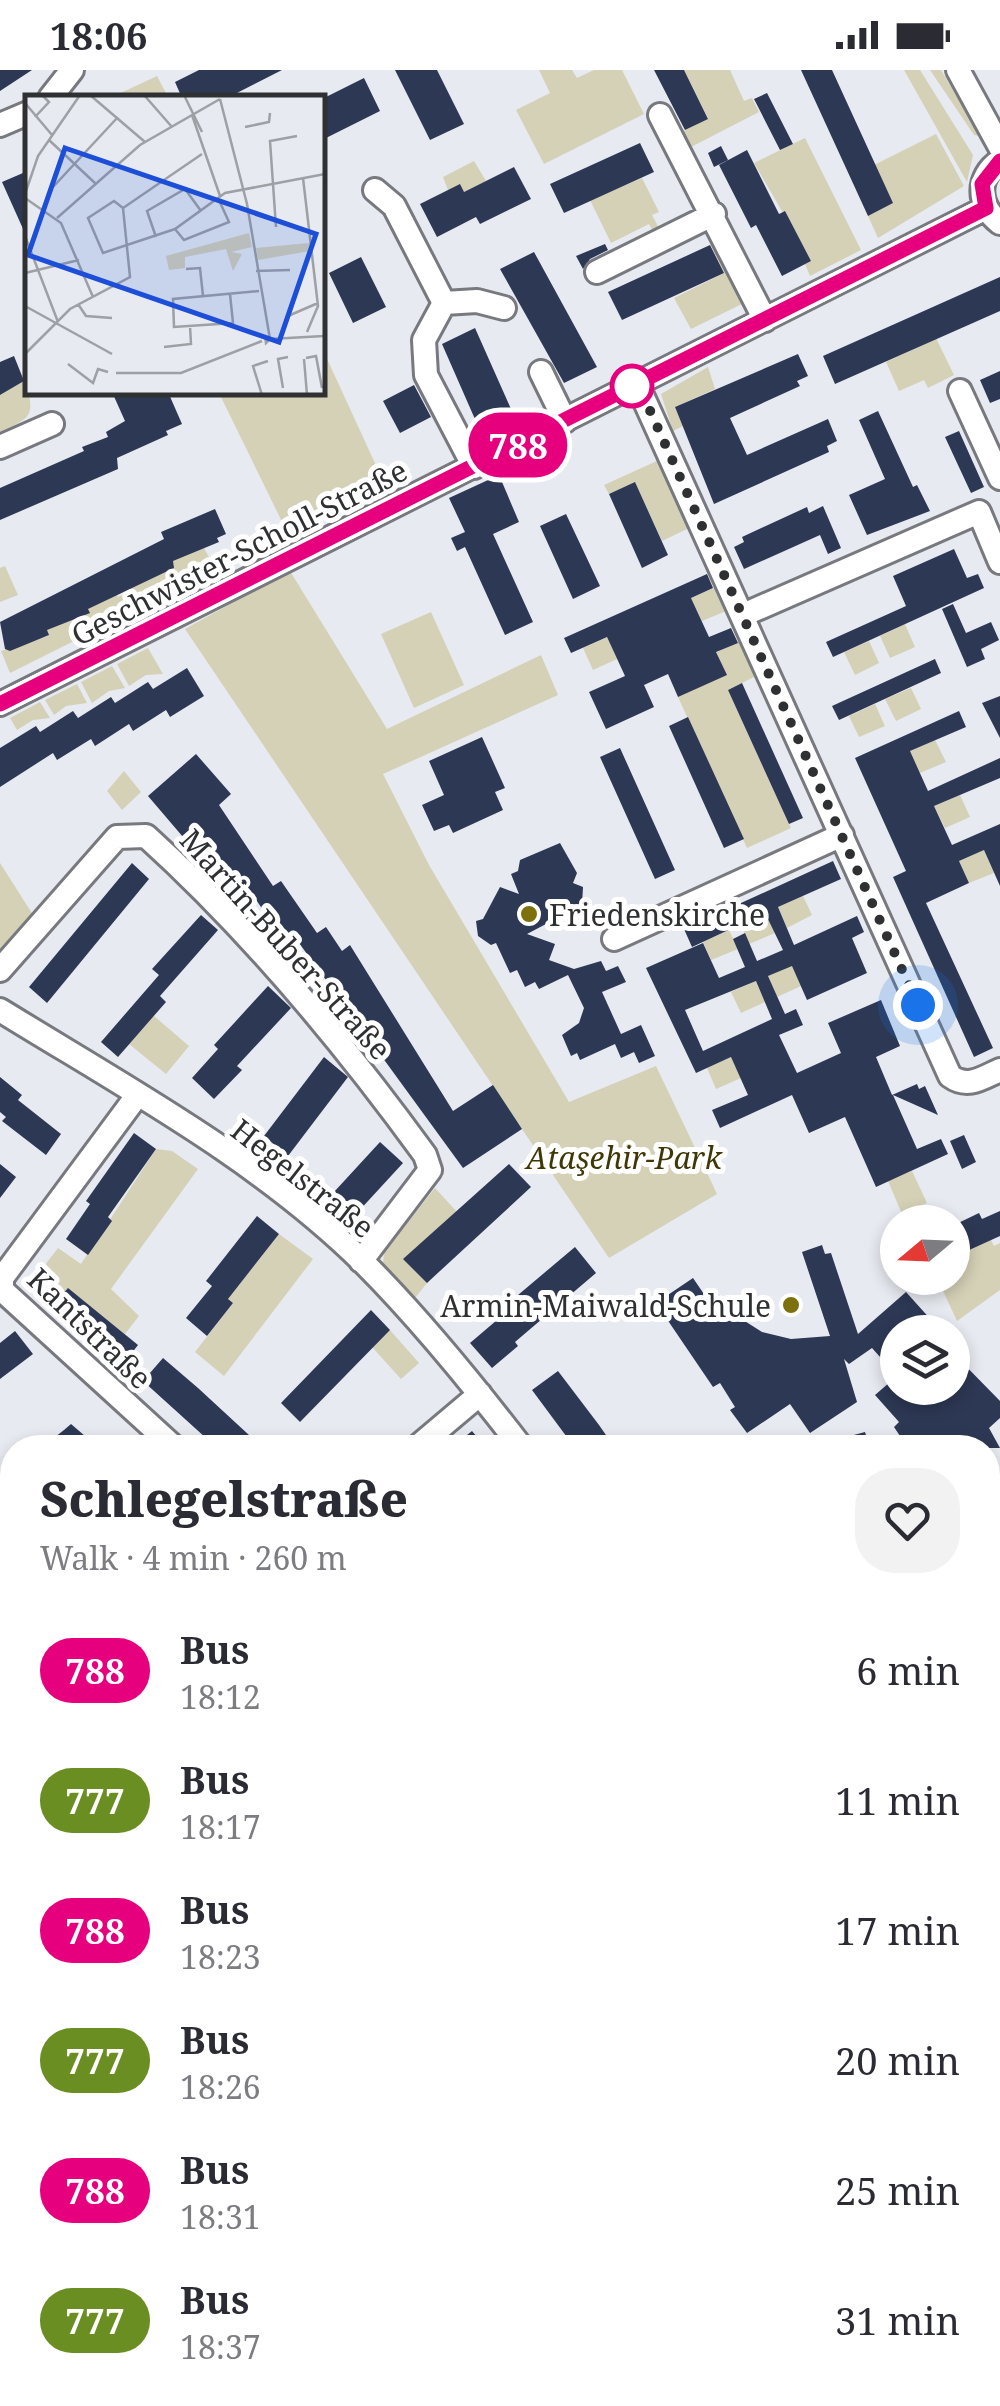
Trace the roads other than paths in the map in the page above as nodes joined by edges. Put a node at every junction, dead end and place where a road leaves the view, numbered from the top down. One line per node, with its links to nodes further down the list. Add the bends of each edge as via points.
1 (72, 70): 3 (street)
2 (958, 70): 7 (street)
3 (52, 95)
4 (25, 114): 6 (street)
5 (660, 115): 10 (street)
6 (0, 125)
7 (1000, 147)
8 (1000, 160): 11 (street, via 982,184)
9 (375, 190): 13 (street, via 394,206)
10 (714, 214): 12 (street); 15 (street)
11 (993, 215): 15 (street, Geschwister-Scholl-Straße)
12 (597, 272)
13 (444, 303): 14 (street, via 477,300); 22 (street, via 424,340 426,375)
14 (504, 308)
15 (765, 320): 17 (street, Geschwister-Scholl-Straße)
16 (542, 372): 19 (street)
17 (638, 384): 19 (street, Geschwister-Scholl-Straße); 26 (street)
18 (960, 390): 23 (street)
19 (565, 420): 22 (street, Geschwister-Scholl-Straße)
20 (52, 424): 21 (street)
21 (0, 447)
22 (474, 466): 27 (street, Geschwister-Scholl-Straße)
23 (1000, 478)
24 (989, 506): 25 (street); 26 (street)
25 (1000, 562)
26 (743, 615): 28 (street)
27 (0, 704)
28 (842, 836): 29 (street); 32 (street, via 950,1076 970,1083)
29 (614, 940)
30 (0, 970): 34 (street, Martin-Buber-Straße, via 117,837 146,836 203,888 296,992 425,1155 430,1170)
31 (0, 1010): 33 (street, Hegelstraße)
32 (1000, 1070)
33 (136, 1097): 34 (street, Hegelstraße, via 264,1182); 36 (street, Kantstraße, via 2,1278 2,1290)
34 (362, 1261): 35 (street, Hegelstraße)
35 (480, 1394): 37 (street); 38 (street, Hegelstraße)
36 (162, 1435)
37 (431, 1435)
38 (512, 1435)

